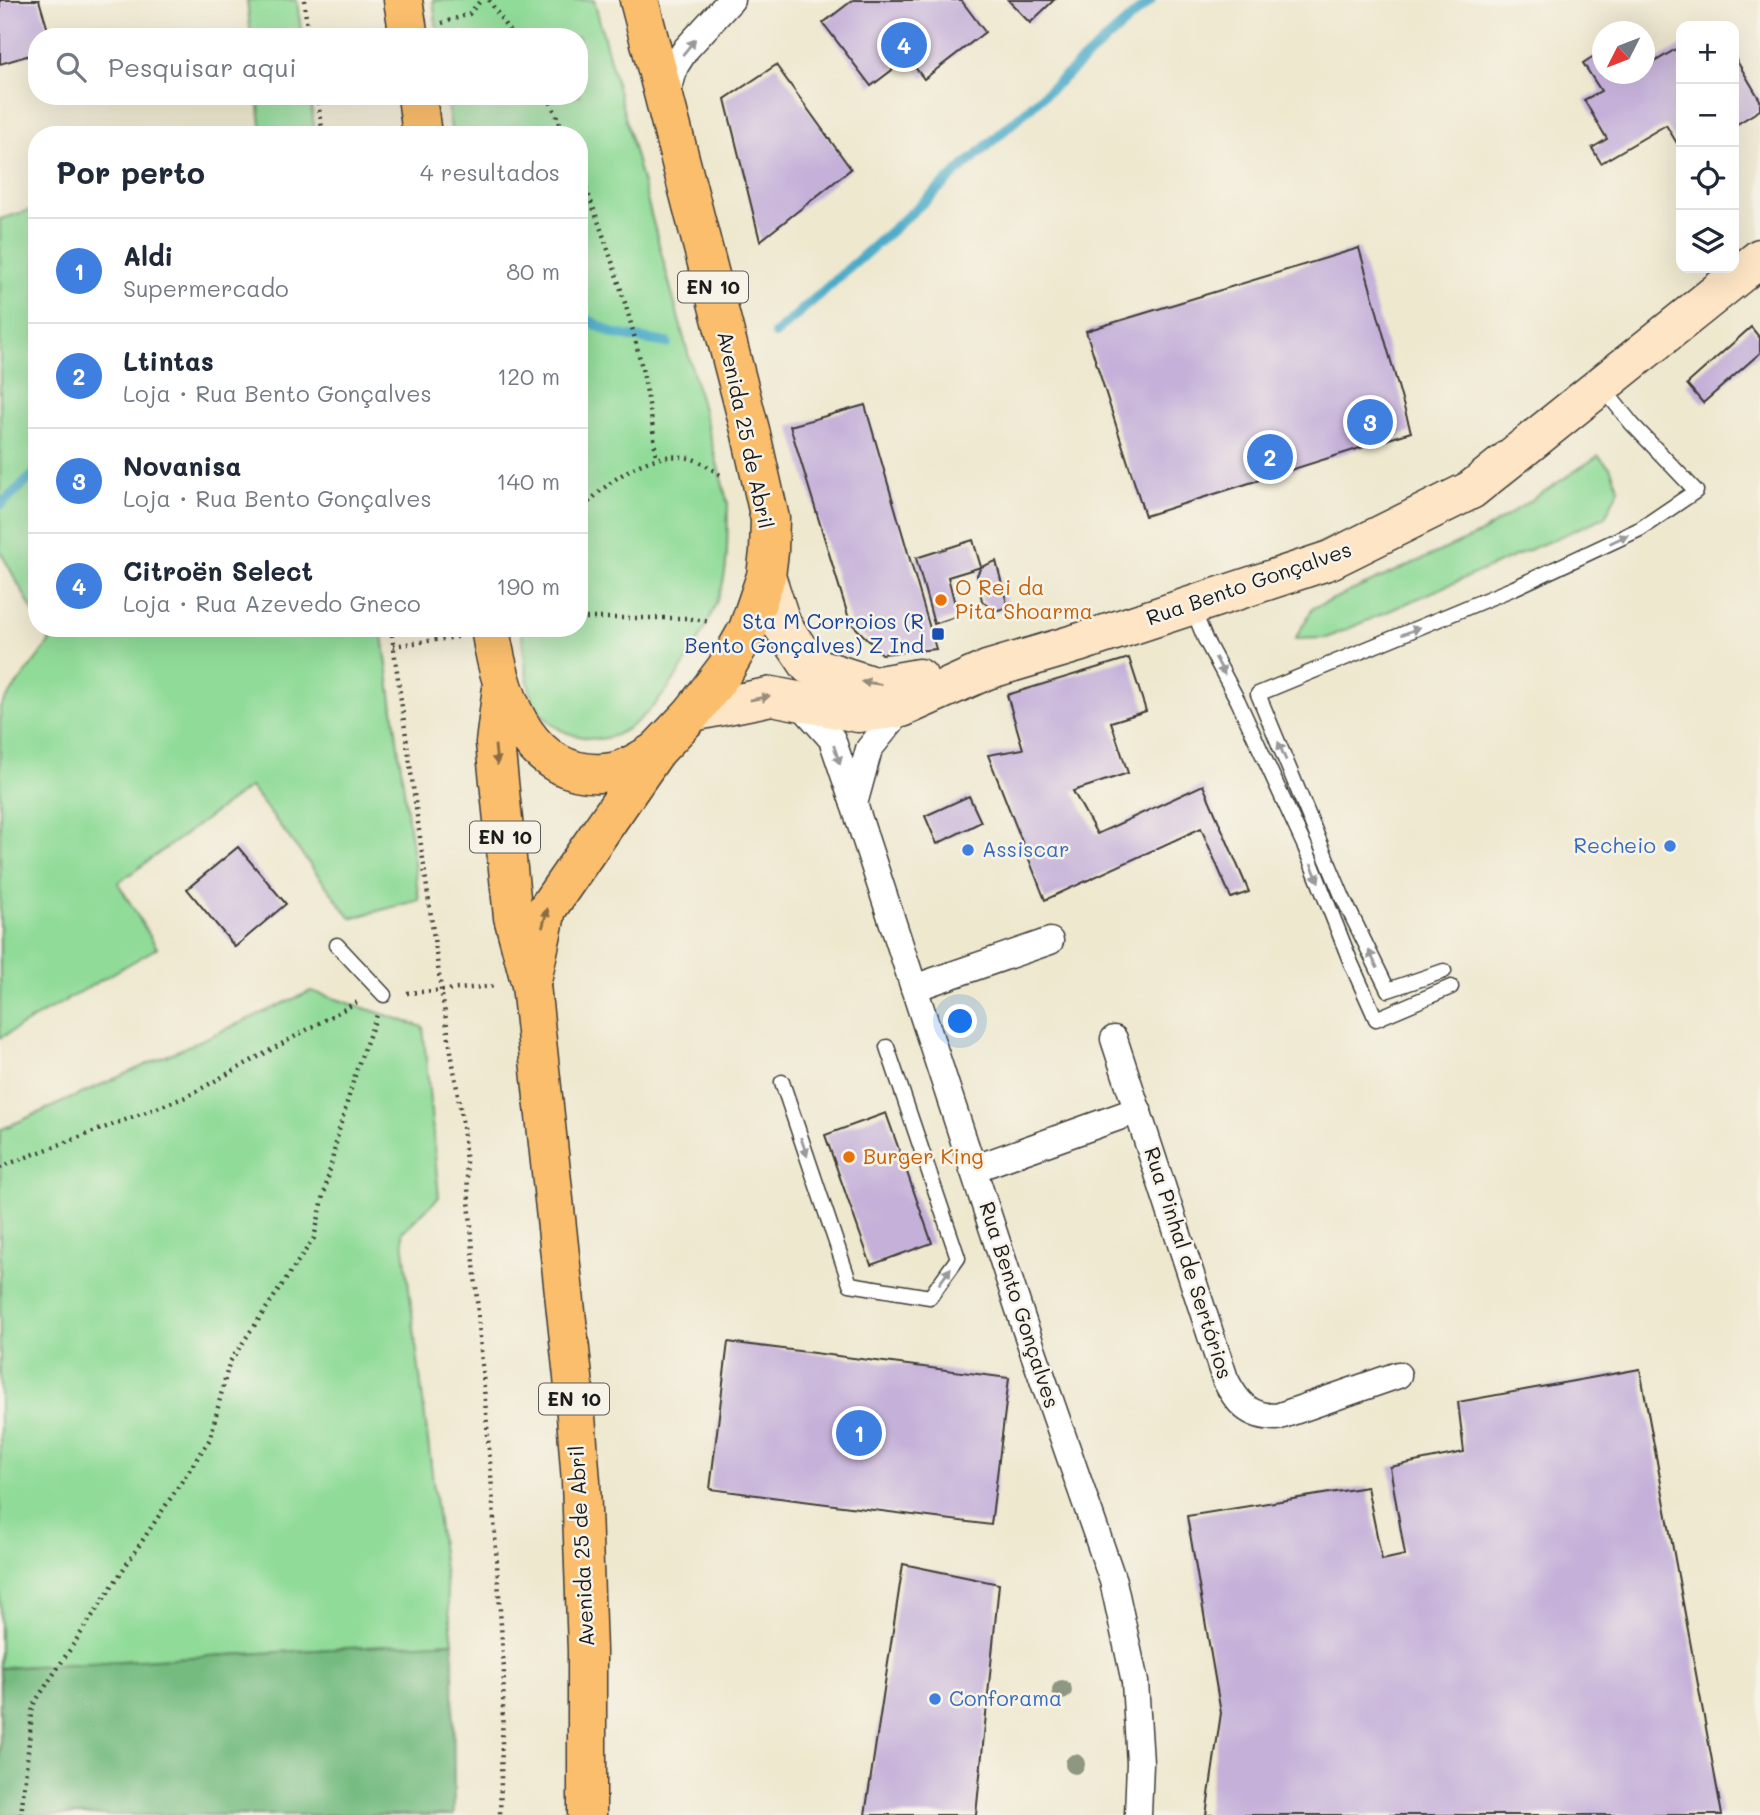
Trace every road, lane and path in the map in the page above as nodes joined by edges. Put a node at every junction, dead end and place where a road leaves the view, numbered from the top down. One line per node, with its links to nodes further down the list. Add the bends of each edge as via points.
1 (304, 0): 7 (path)
2 (481, 0): 6 (path, via 469,14 445,23)
3 (489, 0): 9 (path)
4 (639, 0): 10 (main road, Avenida 25 de Abril / EN 10)
5 (731, 0): 10 (street, one-way to 5, via 685,49)
6 (406, 21): 8 (path)
7 (307, 28)
8 (363, 28)
9 (507, 28)
10 (665, 104): 22 (main road, Avenida 25 de Abril / EN 10)
11 (318, 105): 14 (path)
12 (418, 105): 15 (main road)
13 (552, 105): 16 (path)
14 (322, 126)
15 (421, 126)
16 (561, 126)
17 (588, 193): 20 (path, via 615,266 641,359)
18 (1760, 258): 19 (street, Rua Bento Gonçalves)
19 (1601, 386): 24 (street, Rua Bento Gonçalves, via 1471,490 1330,560); 38 (lane, one-way to 19, via 1388,989 1343,898 1258,694 1527,582 1640,529 1696,491)
20 (656, 457): 21 (path, via 622,474); 22 (path, via 690,458 721,475)
21 (588, 504)
22 (770, 519): 23 (main road, Avenida 25 de Abril / EN 10)
23 (765, 576): 26 (main road, Avenida 25 de Abril / EN 10); 29 (street, one-way to 23, via 874,687 809,665 782,625)
24 (1191, 604): 29 (street, Rua Bento Gonçalves); 40 (lane, one-way to 40, via 1305,847 1376,1019)
25 (588, 618): 26 (path, via 687,618)
26 (748, 629): 33 (main road, Avenida 25 de Abril / EN 10)
27 (392, 637): 42 (path)
28 (492, 637): 30 (main road, Avenida 25 de Abril / EN 10)
29 (987, 670): 32 (street)
30 (502, 687): 34 (main road, Avenida 25 de Abril / EN 10, via 527,739 553,762 581,773 613,772); 39 (main road, Avenida 25 de Abril / EN 10, one-way to 39, via 495,743 513,916)
31 (798, 701): 32 (street, via 858,713); 33 (street, one-way to 31, via 772,696); 35 (street, Rua Bento Gonçalves, one-way to 35, via 832,739)
32 (902, 708): 35 (street, via 869,749)
33 (693, 712): 34 (main road, Avenida 25 de Abril / EN 10)
34 (656, 751): 39 (main road, Avenida 25 de Abril / EN 10, one-way to 34, via 547,909)
35 (854, 804): 41 (street, Rua Bento Gonçalves)
36 (1050, 941): 41 (street)
37 (337, 945): 43 (lane)
38 (1444, 971)
39 (531, 985): 42 (path); 53 (main road, Avenida 25 de Abril / EN 10, via 581,1482)
40 (1451, 987)
41 (914, 988): 49 (street, Rua Bento Gonçalves)
42 (441, 989): 43 (path); 52 (path, via 463,1126 491,1475 504,1670)
43 (384, 995): 48 (path, via 363,999 186,1097); 51 (path, via 354,1078 314,1238 229,1363 210,1438 33,1705)
44 (1114, 1039): 47 (street, Rua Pinhal de Sertórios)
45 (887, 1047): 46 (lane, one-way to 45, via 850,1284 930,1297 958,1258)
46 (782, 1082)
47 (1138, 1110): 49 (street); 50 (street, Rua Pinhal de Sertórios, via 1225,1379 1247,1412 1277,1417)
48 (0, 1167)
49 (973, 1169): 54 (street, Rua Bento Gonçalves, via 1113,1581 1135,1682)
50 (1398, 1376)
51 (21, 1815)
52 (500, 1815)
53 (587, 1815)
54 (1138, 1815)

